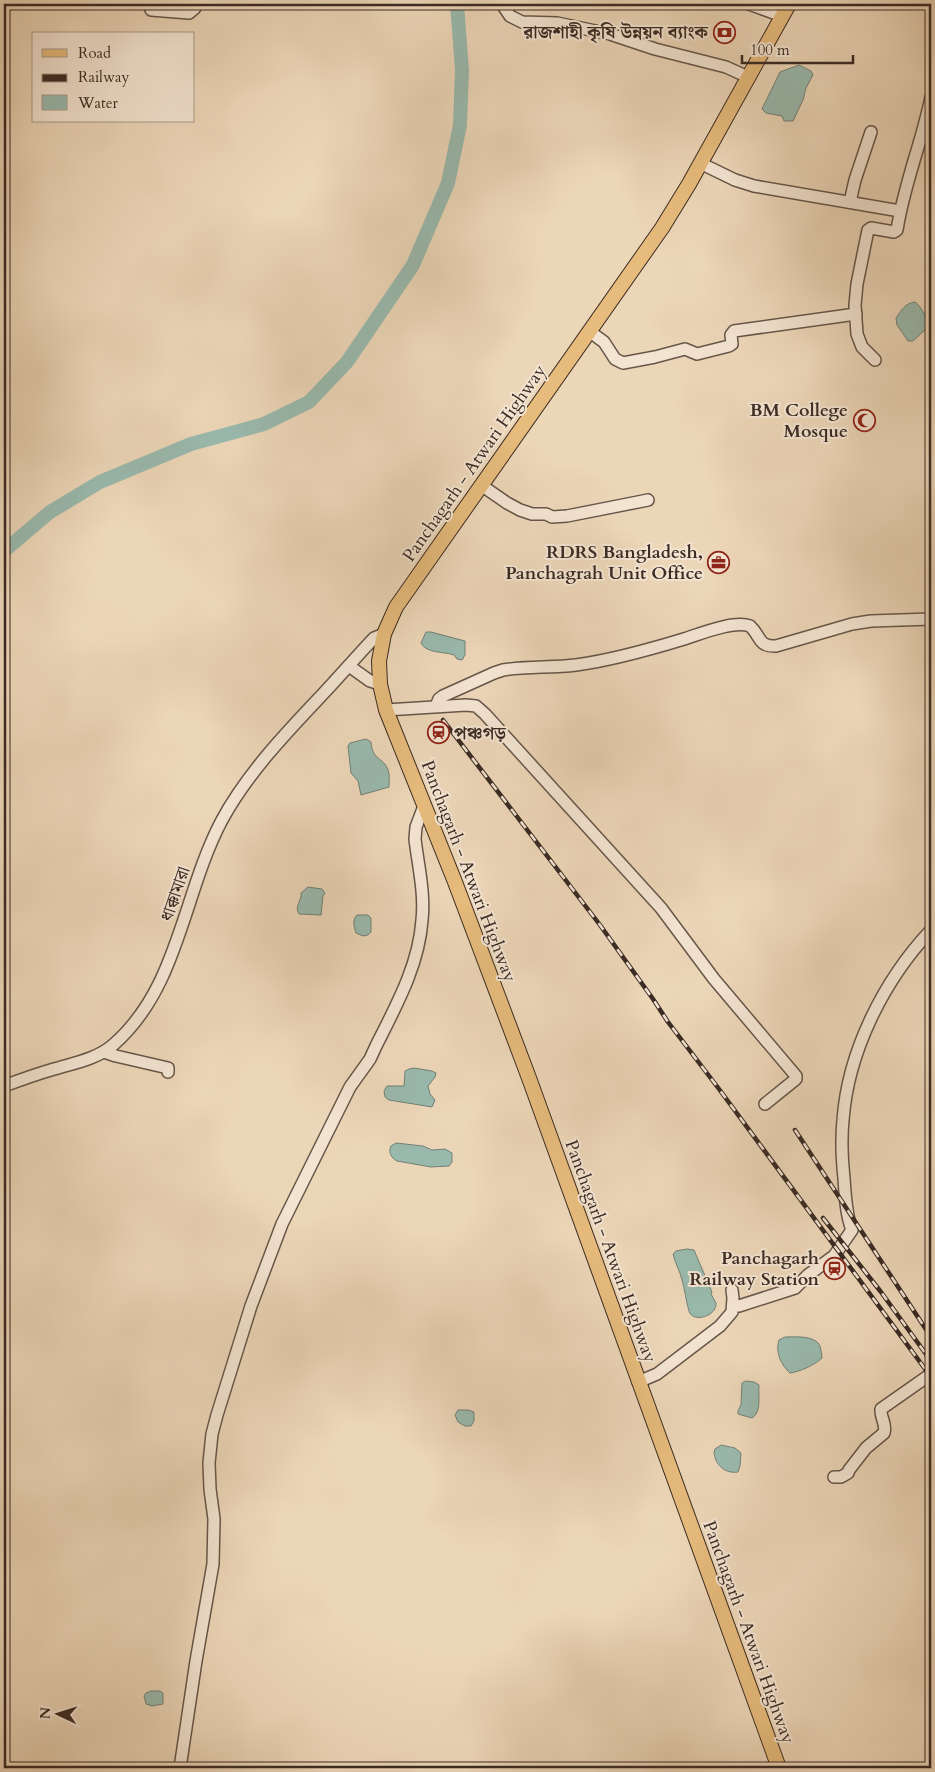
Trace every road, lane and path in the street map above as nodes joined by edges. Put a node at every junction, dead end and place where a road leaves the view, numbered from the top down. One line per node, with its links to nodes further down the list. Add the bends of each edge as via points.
1 (194, 4): 5 (street, via 195,8 189,13)
2 (502, 4): 7 (street, via 510,16 522,22 557,23 610,34 726,66)
3 (749, 4): 6 (street)
4 (789, 4): 6 (main road, Panchagarh - Atwari Highway)
5 (151, 10)
6 (782, 16): 7 (main road, Panchagarh - Atwari Highway)
7 (748, 77): 10 (main road, Panchagarh - Atwari Highway)
8 (931, 97): 12 (street)
9 (871, 132): 11 (street)
10 (700, 163): 11 (street, via 744,184); 14 (main road, Panchagarh - Atwari Highway, via 662,228)
11 (850, 202): 12 (street)
12 (900, 211): 13 (street, via 894,232 868,230 857,284)
13 (856, 314): 14 (street, via 734,331 732,344 702,354 685,349 623,363 615,360 604,342); 15 (street, via 859,342)
14 (589, 331): 16 (main road, Panchagarh - Atwari Highway)
15 (875, 360)
16 (481, 485): 17 (street, via 520,510 552,517); 19 (main road, Panchagarh - Atwari Highway, via 398,604)
17 (648, 500)
18 (931, 619): 22 (street, via 852,624 776,646 763,644 750,626 733,625 638,654 577,665 503,670 443,696)
19 (384, 634): 20 (street, ধাক্কামারা, via 374,638); 21 (main road, Panchagarh - Atwari Highway, via 379,661)
20 (349, 666): 21 (street); 26 (street, ধাক্কামারা, via 259,765 228,809 208,849 184,923 159,984 129,1029)
21 (380, 684): 23 (main road, Panchagarh - Atwari Highway)
22 (436, 706): 23 (street); 29 (street, via 472,705 485,714 661,908 714,979 796,1076)
23 (386, 710): 24 (main road, Panchagarh - Atwari Highway)
24 (424, 806): 33 (main road, Panchagarh - Atwari Highway, via 529,1078); 35 (street, via 415,839 423,908 412,970 373,1052 350,1087 282,1224 251,1306 217,1415 208,1463 214,1519 213,1564)
25 (931, 930): 31 (street, via 877,1006 848,1084 843,1120 843,1160 852,1230 834,1256 795,1288)
26 (104, 1052): 27 (street, via 168,1068); 28 (street, ধাক্কামারা)
27 (168, 1072)
28 (4, 1086)
29 (765, 1104)
30 (732, 1290): 31 (street)
31 (733, 1306): 33 (street, via 720,1326 657,1374)
32 (931, 1374): 34 (street, via 881,1409 884,1433 866,1448 848,1473)
33 (638, 1382): 36 (main road, Panchagarh - Atwari Highway)
34 (834, 1476)
35 (180, 1768)
36 (779, 1768)

